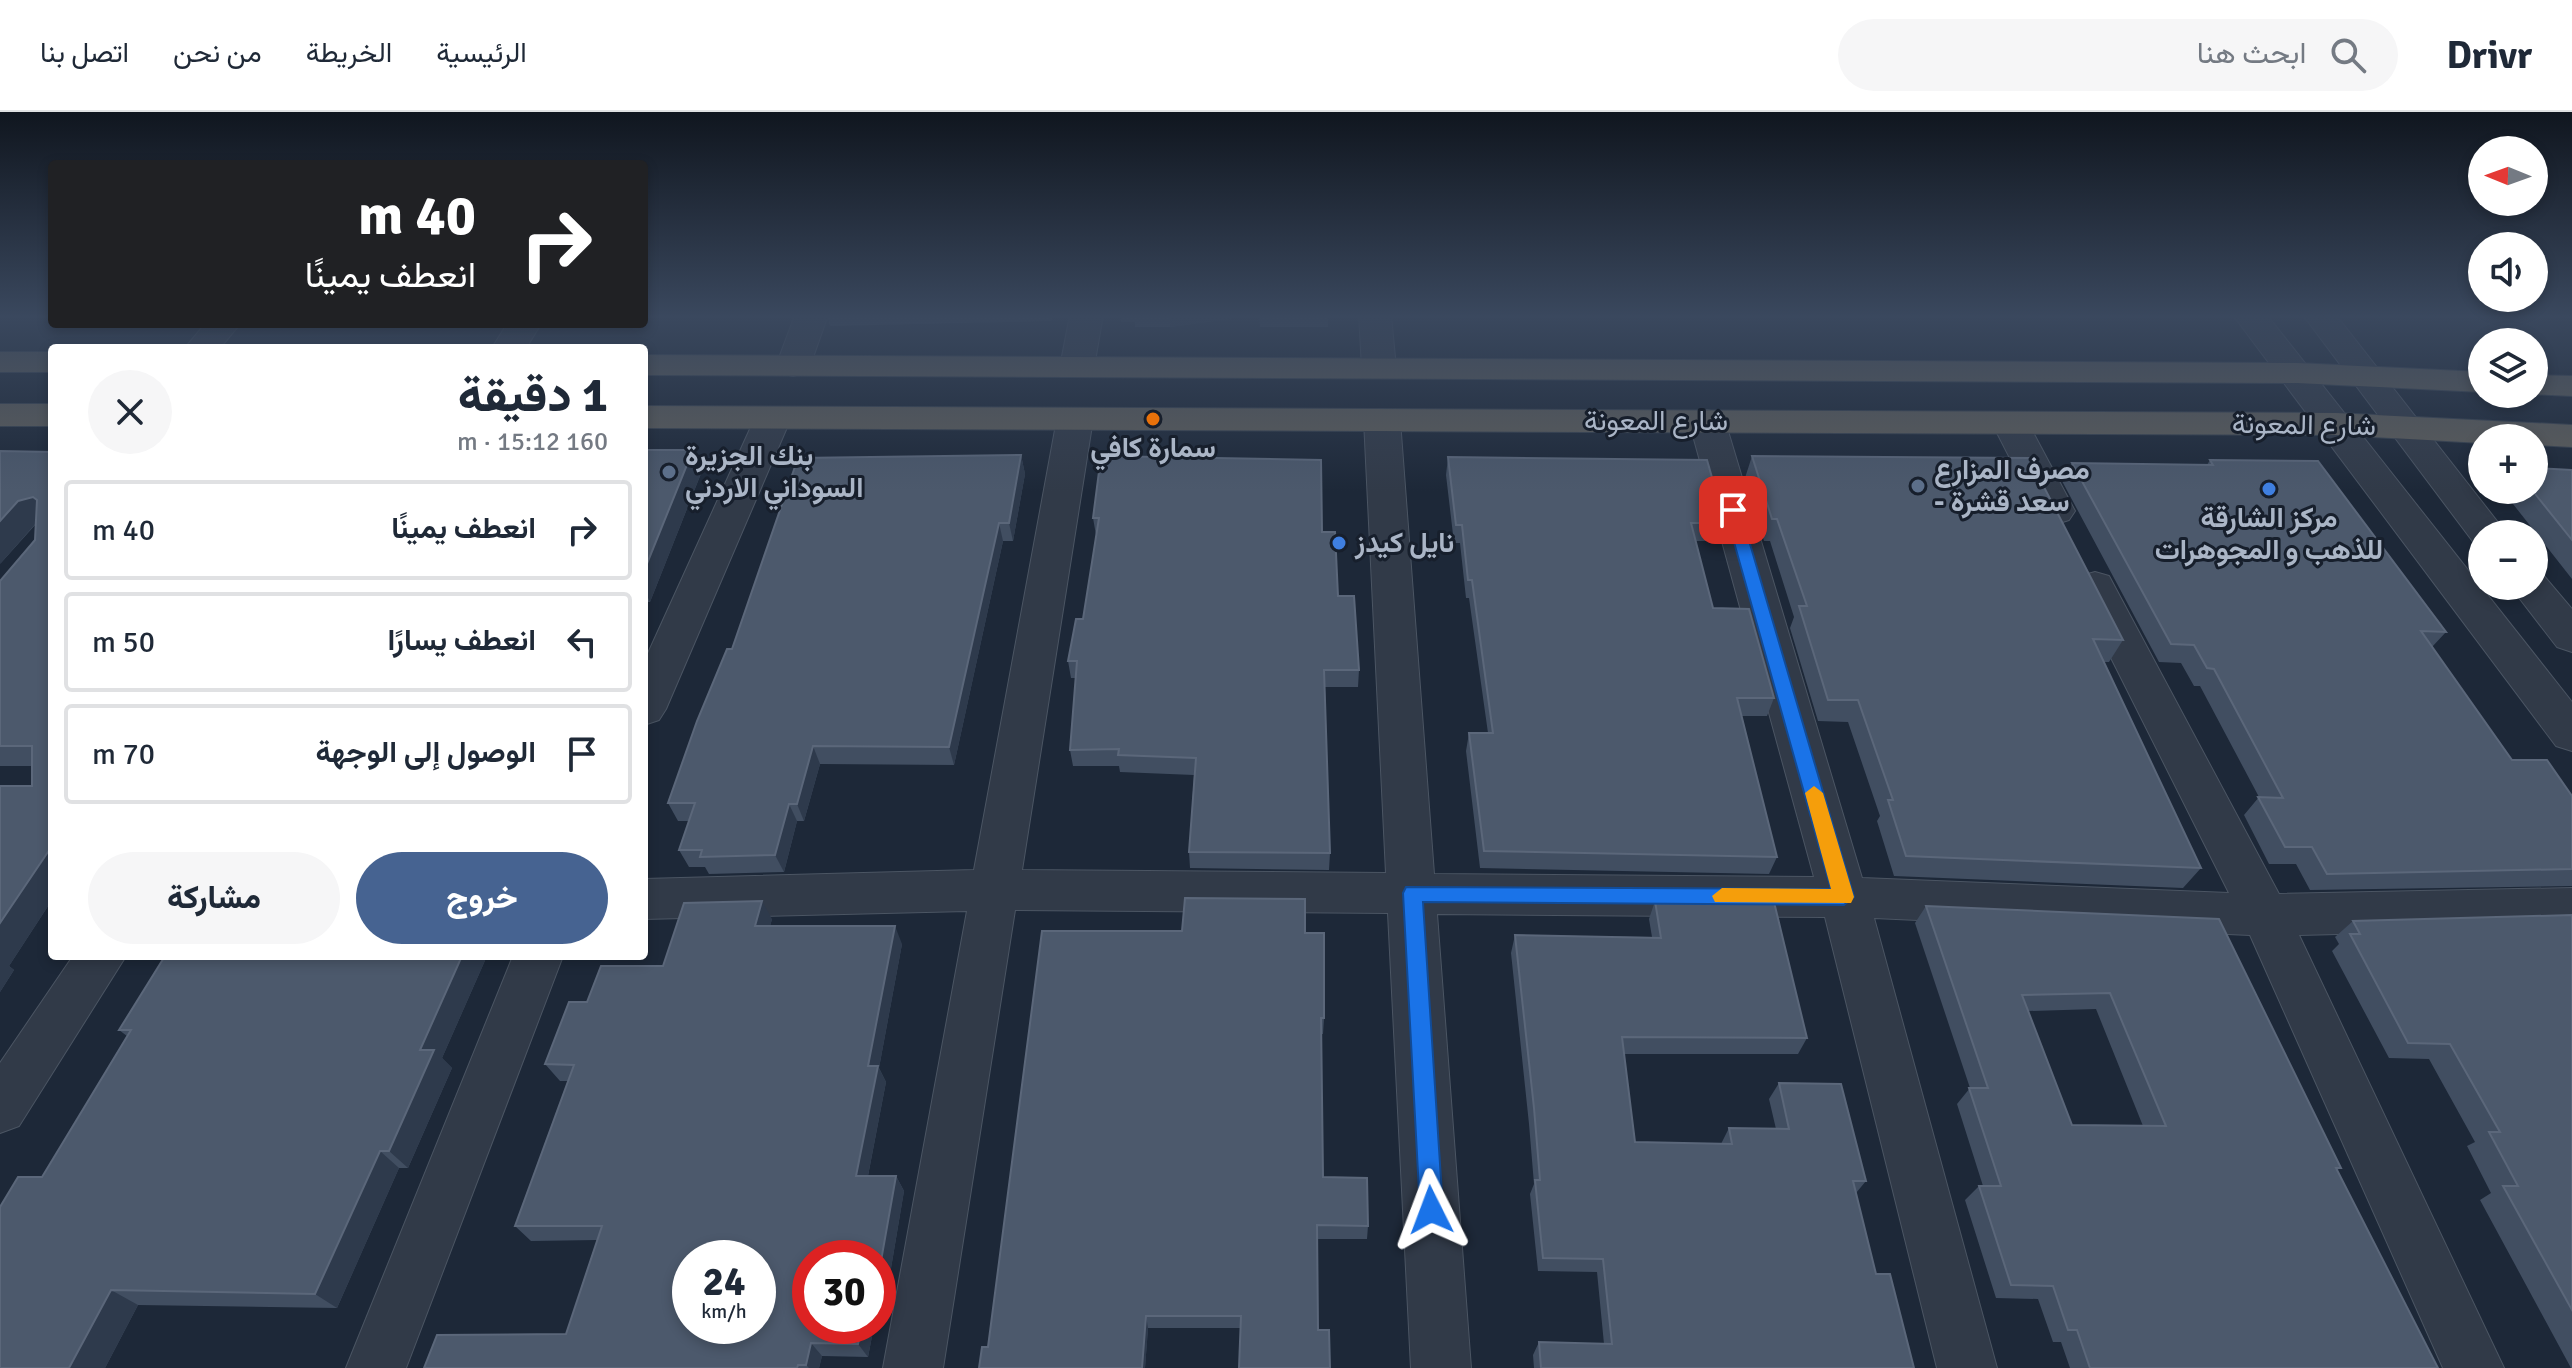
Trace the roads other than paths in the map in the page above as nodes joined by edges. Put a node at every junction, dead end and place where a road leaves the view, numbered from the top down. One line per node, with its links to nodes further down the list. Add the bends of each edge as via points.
1 (2297, 373): 16 (street)
2 (2307, 374): 4 (highway, شارع المعونة)
3 (2362, 374): 4 (street)
4 (2365, 377): 5 (highway, شارع المعونة); 17 (street)
5 (2468, 381)
6 (2548, 385): 7 (highway)
7 (2572, 386)
8 (0, 415): 9 (highway)
9 (48, 415)
10 (648, 417): 11 (highway, شارع المعونة)
11 (773, 418): 12 (highway, شارع المعونة); 22 (street)
12 (1075, 419): 13 (highway, شارع المعونة); 24 (street)
13 (1382, 420): 14 (highway, شارع المعونة); 25 (street)
14 (1707, 421): 15 (highway, شارع المعونة); 26 (street)
15 (2010, 423): 16 (highway, شارع المعونة); 29 (street)
16 (2336, 424): 17 (highway, شارع المعونة); 23 (street)
17 (2405, 427): 18 (highway, شارع المعونة); 19 (street)
18 (2572, 436)
19 (2477, 520)
20 (2542, 600): 21 (street)
21 (2572, 637)
22 (648, 700)
23 (2572, 734)
24 (994, 890): 25 (street); 27 (street); 34 (street)
25 (1413, 893): 26 (street); 35 (street)
26 (1844, 897): 29 (street); 36 (street)
27 (648, 899)
28 (2572, 908): 29 (street)
29 (2265, 915): 37 (street)
30 (98, 960): 32 (street)
31 (536, 960): 33 (street)
32 (0, 1108)
33 (376, 1368)
34 (913, 1368)
35 (1441, 1368)
36 (1967, 1368)
37 (2474, 1368)

